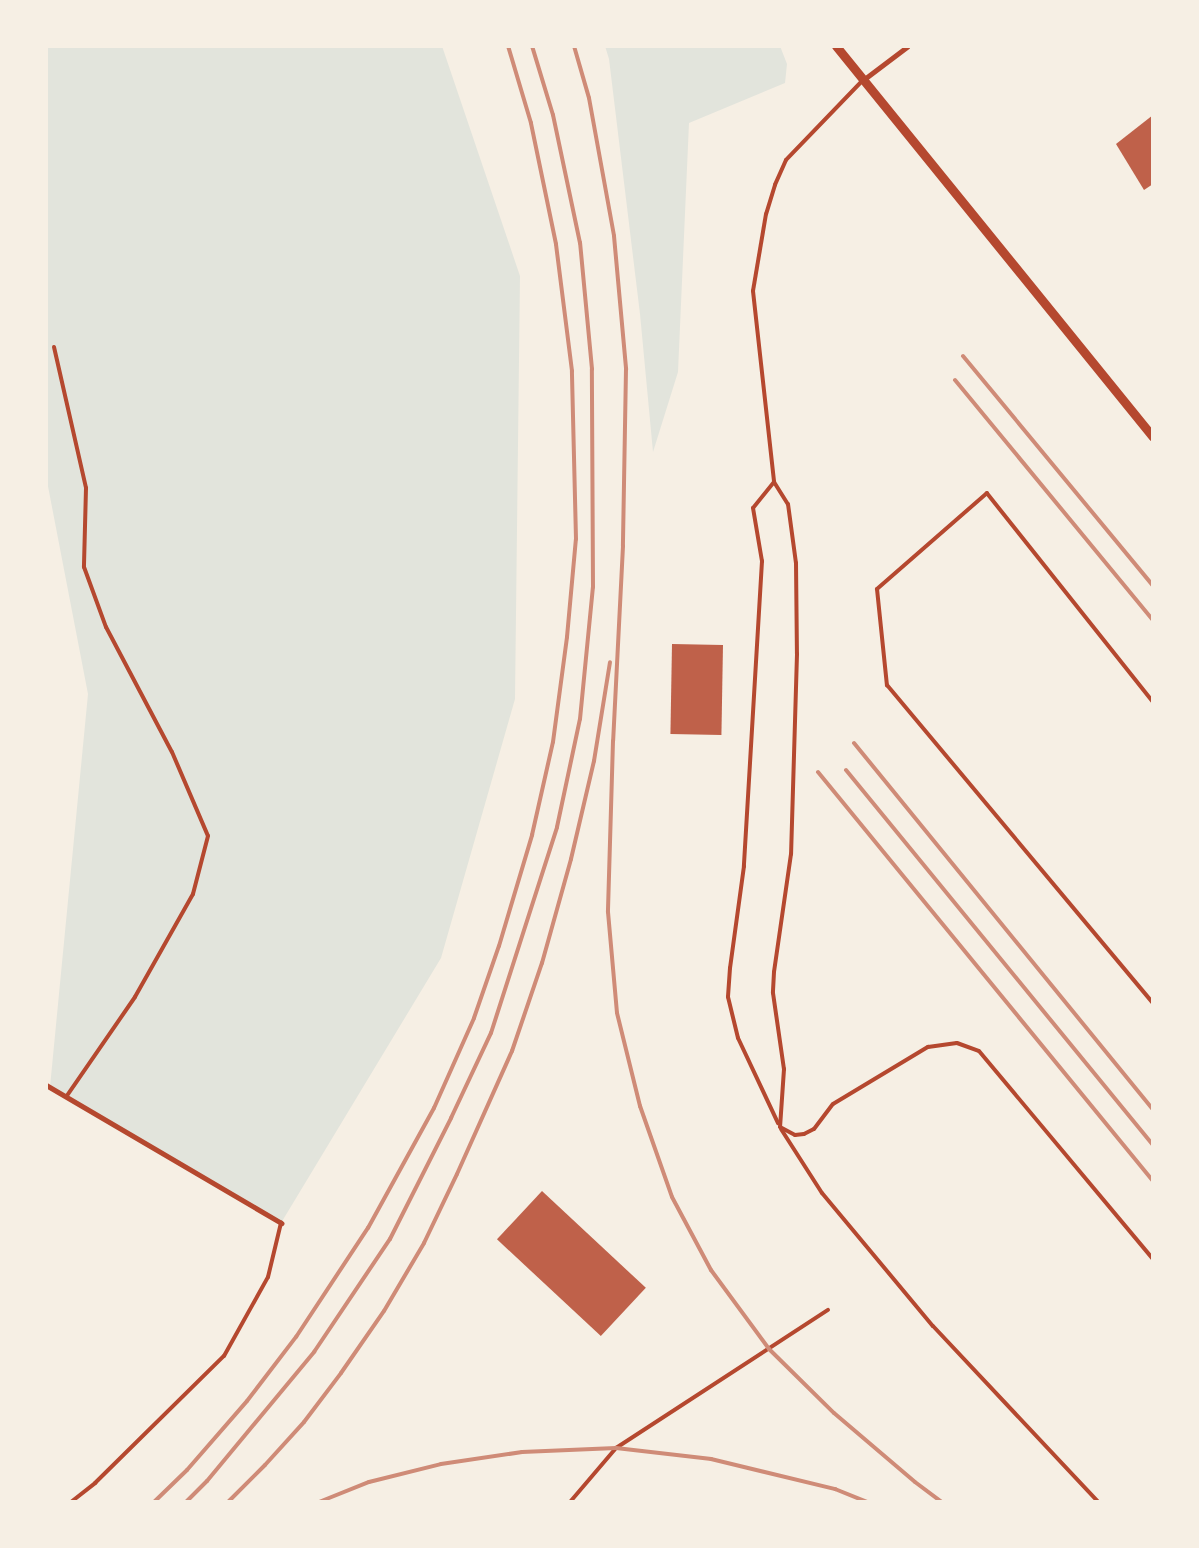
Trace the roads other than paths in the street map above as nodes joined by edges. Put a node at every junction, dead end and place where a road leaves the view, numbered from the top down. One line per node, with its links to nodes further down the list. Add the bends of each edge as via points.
1 (836, 46): 3 (street)
2 (908, 46): 3 (street)
3 (863, 80): 5 (street); 6 (lane, via 786,160 766,214 753,291)
4 (54, 347): 10 (lane, via 86,488 84,567 106,627 172,752 208,836 193,894 135,997)
5 (1153, 437)
6 (774, 482): 11 (lane, via 788,504 796,563 797,627 791,854 773,993 784,1069); 11 (lane, via 752,508 762,561 744,866 728,997 738,1038)
7 (1153, 702): 8 (lane, via 988,493 877,589 887,685)
8 (1153, 1004)
9 (46, 1085): 10 (street)
10 (66, 1096): 12 (street)
11 (780, 1127): 13 (lane, via 795,1135 814,1129 833,1104 872,1080 928,1047 957,1043 979,1051); 17 (lane, via 822,1192 933,1326)
12 (281, 1223): 15 (lane, via 268,1277 224,1356 95,1483)
13 (1153, 1259)
14 (828, 1310): 16 (lane, via 616,1448)
15 (71, 1502)
16 (570, 1502)
17 (1098, 1502)

